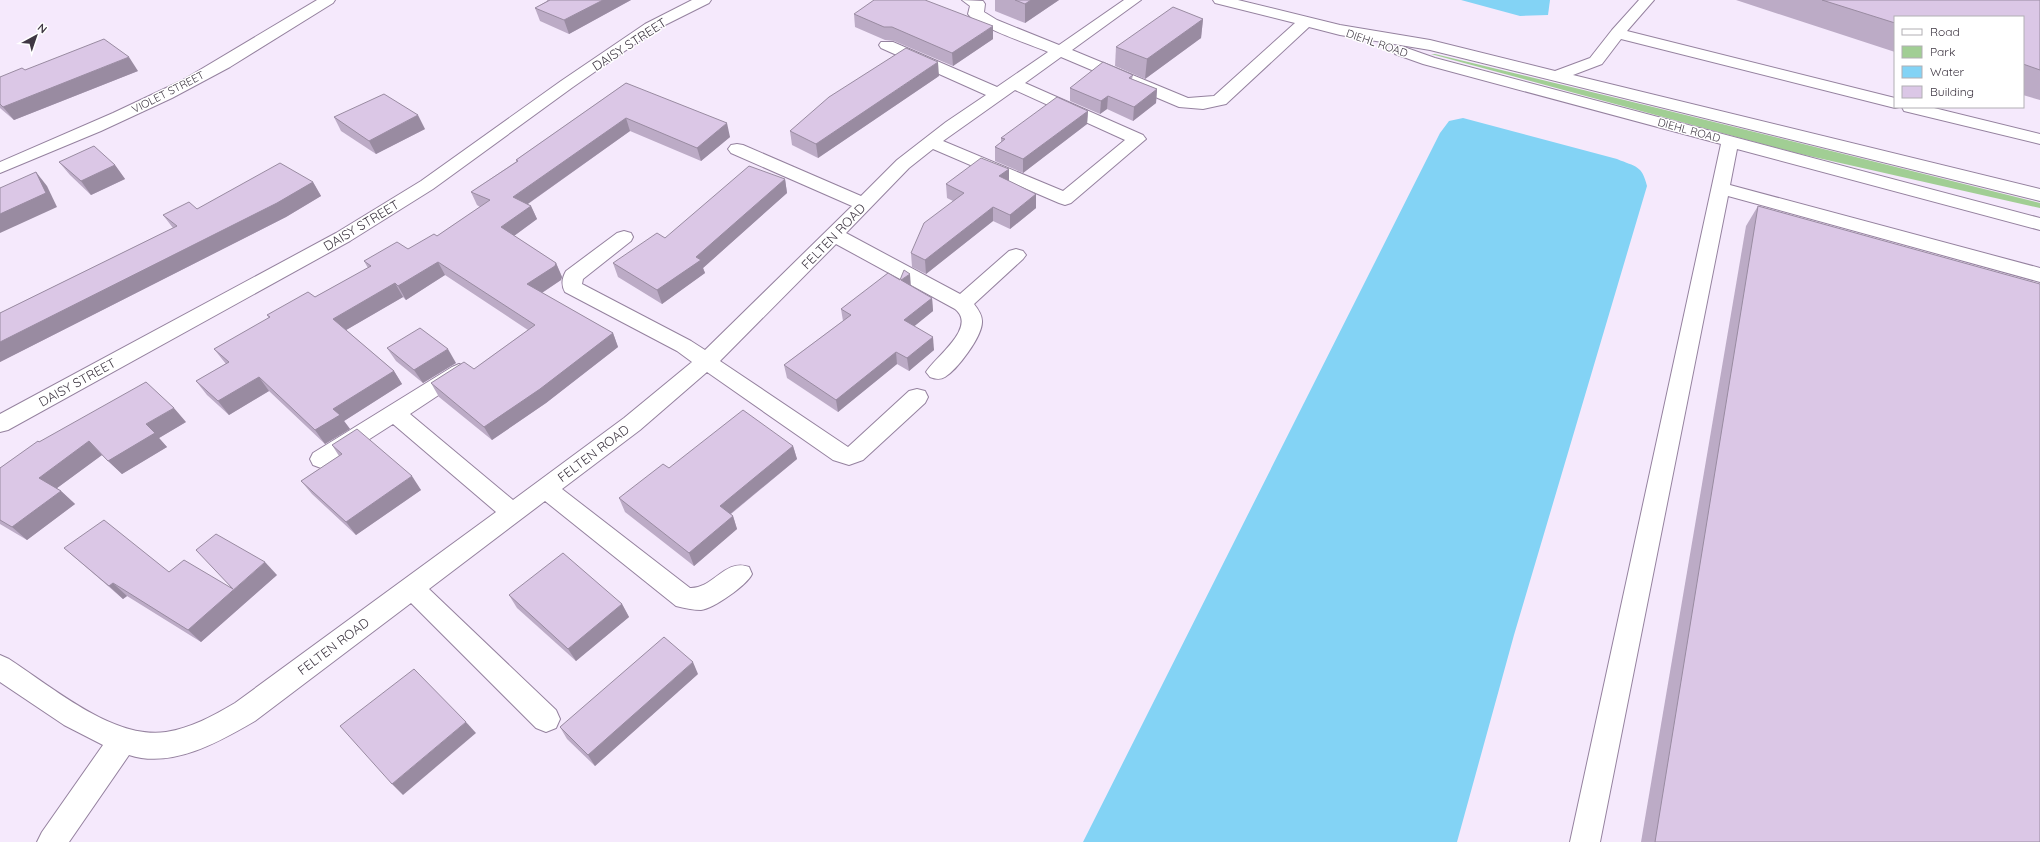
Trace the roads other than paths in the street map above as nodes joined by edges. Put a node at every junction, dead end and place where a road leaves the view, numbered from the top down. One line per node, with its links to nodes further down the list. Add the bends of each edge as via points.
1 (328, 0): 22 (street, VIOLET STREET, via 189,83 137,109)
2 (704, 0): 37 (street, DAISY STREET, via 650,27 427,185 342,237)
3 (970, 0): 11 (street, via 978,4 976,14)
4 (1134, 0): 11 (street, FELTEN ROAD)
5 (1647, 0): 9 (street)
6 (1228, 1): 7 (street)
7 (1306, 22): 8 (street); 11 (street, via 1220,100 1210,104 1185,103)
8 (1340, 30): 13 (street, DIEHL ROAD, via 1430,45); 19 (street, DIEHL ROAD, via 1429,61)
9 (1616, 33): 12 (street); 16 (street)
10 (887, 45): 14 (street)
11 (1060, 51): 14 (street, FELTEN ROAD)
12 (1596, 61): 13 (street); 15 (street)
13 (1556, 76): 15 (street, DIEHL ROAD)
14 (1005, 89): 20 (street, FELTEN ROAD); 20 (street, via 1137,139 1065,199)
15 (1630, 94): 24 (street, DIEHL ROAD)
16 (1894, 103)
17 (1914, 108): 18 (street)
18 (2040, 139)
19 (1730, 141): 23 (street); 26 (street, DIEHL ROAD)
20 (931, 142): 25 (street, FELTEN ROAD, via 904,164)
21 (737, 149): 25 (street)
22 (0, 168)
23 (1719, 188): 30 (street); 47 (street)
24 (2040, 195)
25 (864, 204): 27 (street, FELTEN ROAD)
26 (2040, 224)
27 (834, 236): 31 (street); 32 (street, FELTEN ROAD)
28 (624, 237): 32 (street, via 573,276 572,287 684,346)
29 (1016, 255): 31 (street)
30 (2040, 275)
31 (962, 304): 34 (street, via 971,313 973,325 966,340)
32 (707, 361): 35 (street, via 805,431 841,454 849,456 855,454); 39 (street, FELTEN ROAD, via 632,424)
33 (468, 367): 36 (street)
34 (937, 372)
35 (917, 397)
36 (394, 413): 38 (street); 40 (street)
37 (0, 424)
38 (321, 459)
39 (546, 489): 40 (street, FELTEN ROAD); 41 (street, via 685,598 702,599)
40 (513, 513): 42 (street, FELTEN ROAD)
41 (740, 574)
42 (411, 587): 44 (street); 45 (street, FELTEN ROAD, via 245,712 216,729 179,743 165,745 150,746)
43 (0, 666): 45 (street, FELTEN ROAD, via 95,729)
44 (546, 719)
45 (122, 740): 46 (street)
46 (52, 842)
47 (1585, 842)

